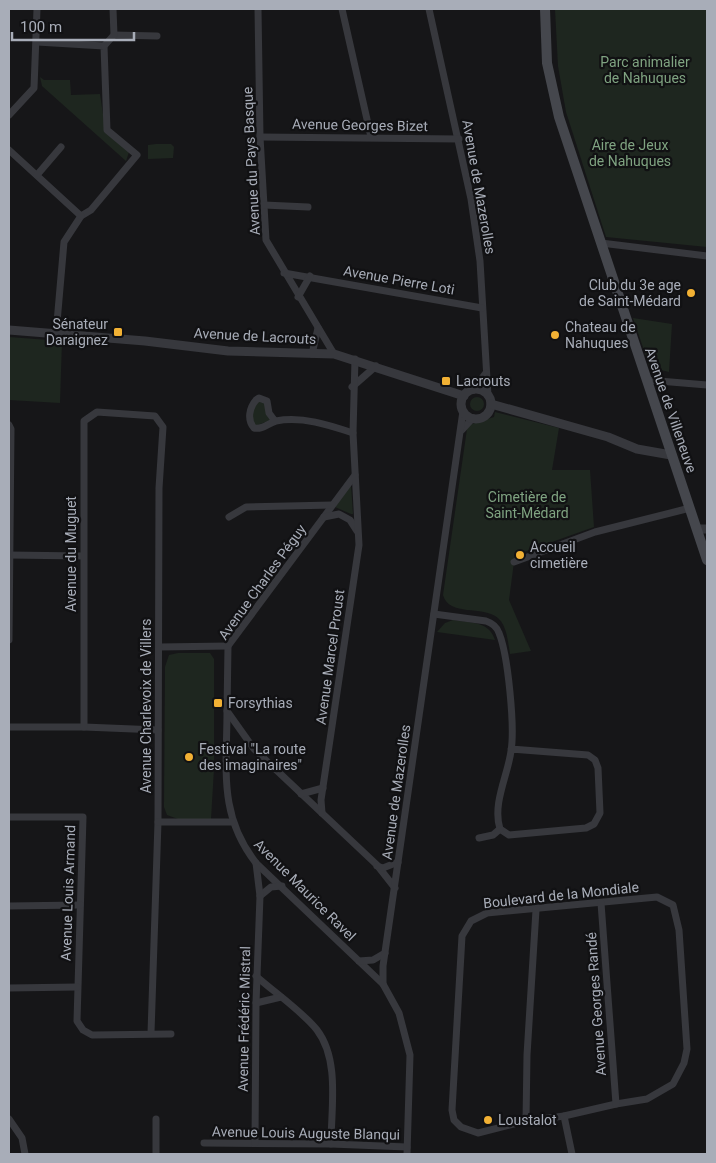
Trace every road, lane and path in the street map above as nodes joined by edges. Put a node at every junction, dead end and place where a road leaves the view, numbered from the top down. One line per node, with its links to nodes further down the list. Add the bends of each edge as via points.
1 (38, 9): 9 (street)
2 (113, 9): 7 (street)
3 (258, 9): 12 (street, Avenue du Pays Basque)
4 (342, 9): 13 (street)
5 (429, 9): 14 (street, Avenue de Mazerolles)
6 (545, 9): 21 (main road, Avenue de Villeneuve, via 547,63 552,88)
7 (114, 35): 8 (street); 10 (street)
8 (157, 36)
9 (38, 42): 10 (street); 11 (street, via 34,88)
10 (104, 46): 20 (street, via 106,130 136,155 91,210)
11 (9, 115)
12 (260, 137): 13 (street, Avenue Georges Bizet); 18 (street, Avenue du Pays Basque)
13 (371, 137): 14 (street, Avenue Georges Bizet)
14 (459, 139): 26 (street, Avenue de Mazerolles, via 480,261)
15 (61, 147): 17 (street)
16 (9, 150): 17 (street)
17 (37, 175): 20 (street)
18 (264, 205): 19 (street); 23 (street, Avenue du Pays Basque, via 266,240)
19 (308, 207)
20 (81, 216): 29 (street, via 64,242)
21 (601, 243): 22 (street); 35 (main road, Avenue de Villeneuve)
22 (707, 256)
23 (284, 273): 24 (street, Avenue Pierre Loti); 25 (street, Avenue du Pays Basque)
24 (310, 276): 25 (street); 26 (street, Avenue Pierre Loti)
25 (298, 297): 27 (street, Avenue du Pays Basque)
26 (482, 308): 34 (street, Avenue de Mazerolles)
27 (318, 328): 30 (street); 31 (street, Avenue du Pays Basque)
28 (9, 330): 29 (street, Avenue de Lacrouts)
29 (56, 334): 30 (street, Avenue de Lacrouts, via 228,351)
30 (312, 354): 31 (street, Avenue de Lacrouts)
31 (334, 354): 32 (street, Avenue de Lacrouts)
32 (355, 359): 33 (street, Avenue de Lacrouts); 37 (street, Avenue Marcel Proust)
33 (376, 366): 37 (street); 39 (street, Avenue de Lacrouts)
34 (486, 373): 38 (street); 40 (street, Avenue de Mazerolles)
35 (646, 380): 36 (street); 48 (main road, Avenue de Villeneuve)
36 (707, 385)
37 (352, 387): 47 (street, Avenue Marcel Proust)
38 (473, 390): 39 (street); 40 (street, via 480,390)
39 (464, 396): 41 (street, via 461,403)
40 (490, 400): 43 (street, via 485,416); 48 (street, via 637,448)
41 (463, 411): 43 (street); 46 (street, Avenue de Mazerolles)
42 (121, 413): 57 (street, Avenue du Muguet, via 97,412 84,422); 63 (street, Avenue Charlevoix de Villers, via 155,416 163,427 159,488)
43 (473, 418): 46 (street)
44 (275, 421): 44 (street, via 260,428 252,426 249,413 252,403 264,399); 47 (street, via 322,422)
45 (9, 425): 56 (street)
46 (462, 430): 60 (street, Avenue de Mazerolles)
47 (353, 433): 49 (street, Avenue Marcel Proust)
48 (671, 455): 51 (main road, Avenue de Villeneuve)
49 (355, 475): 50 (street, Avenue Charles Péguy); 55 (street, Avenue Marcel Proust)
50 (332, 505): 52 (street, via 246,507); 53 (street, Avenue Charles Péguy)
51 (690, 508): 54 (main road, Avenue de Villeneuve); 59 (street, via 595,532)
52 (229, 517)
53 (324, 517): 55 (street, via 339,514 350,520); 62 (street, Avenue Charles Péguy)
54 (703, 529): 58 (main road, Avenue de Villeneuve)
55 (358, 534): 69 (street, Avenue Marcel Proust)
56 (9, 555): 57 (street); 61 (street)
57 (82, 556): 66 (street, Avenue du Muguet)
58 (707, 557)
59 (514, 562)
60 (434, 614): 68 (street, via 486,621 492,623 499,633 512,706); 77 (street, Avenue de Mazerolles)
61 (9, 640)
62 (228, 646): 63 (street); 64 (street, Avenue Charles Péguy)
63 (159, 647): 67 (street, Avenue Charlevoix de Villers)
64 (227, 711): 70 (street, via 254,749); 74 (street, Avenue Maurice Ravel, via 228,798)
65 (9, 727): 66 (street)
66 (84, 727): 67 (street)
67 (158, 730): 73 (street, Avenue Charlevoix de Villers)
68 (512, 749): 75 (street, via 497,815); 75 (street, via 588,755 595,760 600,813 594,824 586,828 509,836)
69 (323, 788): 70 (street); 71 (street, Avenue Marcel Proust)
70 (301, 794): 71 (street)
71 (322, 813): 79 (street)
72 (9, 817): 84 (street, Avenue Louis Armand, via 83,817)
73 (158, 822): 74 (street); 95 (street, Avenue Charlevoix de Villers)
74 (232, 822): 78 (street, Avenue Maurice Ravel, via 242,845)
75 (500, 829): 76 (street)
76 (478, 838)
77 (398, 862): 79 (street, via 383,868); 81 (street, Avenue de Mazerolles)
78 (256, 863): 80 (street, Avenue Maurice Ravel); 82 (street, Avenue Frédéric Mistral)
79 (377, 865): 81 (street)
80 (282, 886): 82 (street, via 270,887); 88 (street, Avenue Maurice Ravel)
81 (395, 888): 87 (street, Avenue de Mazerolles)
82 (260, 896): 89 (street, Avenue Frédéric Mistral)
83 (601, 903): 86 (street, Boulevard de la Mondiale); 97 (street, Avenue Georges Randé); 97 (street, Boulevard de la Mondiale, via 657,897 673,905 679,930 687,1049 684,1063 673,1084 664,1090 647,1099)
84 (80, 905): 85 (street); 91 (street, Avenue Louis Armand)
85 (9, 906)
86 (536, 910): 101 (street); 101 (street, Boulevard de la Mondiale, via 487,913 471,921 462,936 452,1110 454,1120 461,1127 478,1133)
87 (385, 953): 88 (street, via 373,960); 90 (street, Avenue de Mazerolles)
88 (360, 961): 90 (street, Avenue Maurice Ravel)
89 (256, 976): 93 (street); 94 (street, Avenue Frédéric Mistral)
90 (383, 984): 105 (street, via 399,1013 410,1055)
91 (77, 987): 92 (street); 95 (street, Avenue Louis Armand, via 77,1021 83,1030 92,1035)
92 (9, 988)
93 (280, 997): 94 (street); 104 (street, via 317,1030 327,1049 331,1069)
94 (256, 1003): 103 (street, Avenue Frédéric Mistral)
95 (151, 1033): 96 (street)
96 (171, 1034)
97 (616, 1104): 98 (street, Boulevard de la Mondiale)
98 (564, 1116): 101 (street, Boulevard de la Mondiale); 108 (street)
99 (9, 1118): 106 (street, via 22,1138)
100 (156, 1119): 107 (street)
101 (526, 1122)
102 (204, 1143): 103 (street, Avenue Louis Auguste Blanqui)
103 (255, 1143): 104 (street, Avenue Louis Auguste Blanqui)
104 (331, 1144): 105 (street, Avenue Louis Auguste Blanqui)
105 (407, 1151)
106 (25, 1154)
107 (156, 1154)
108 (572, 1154)

